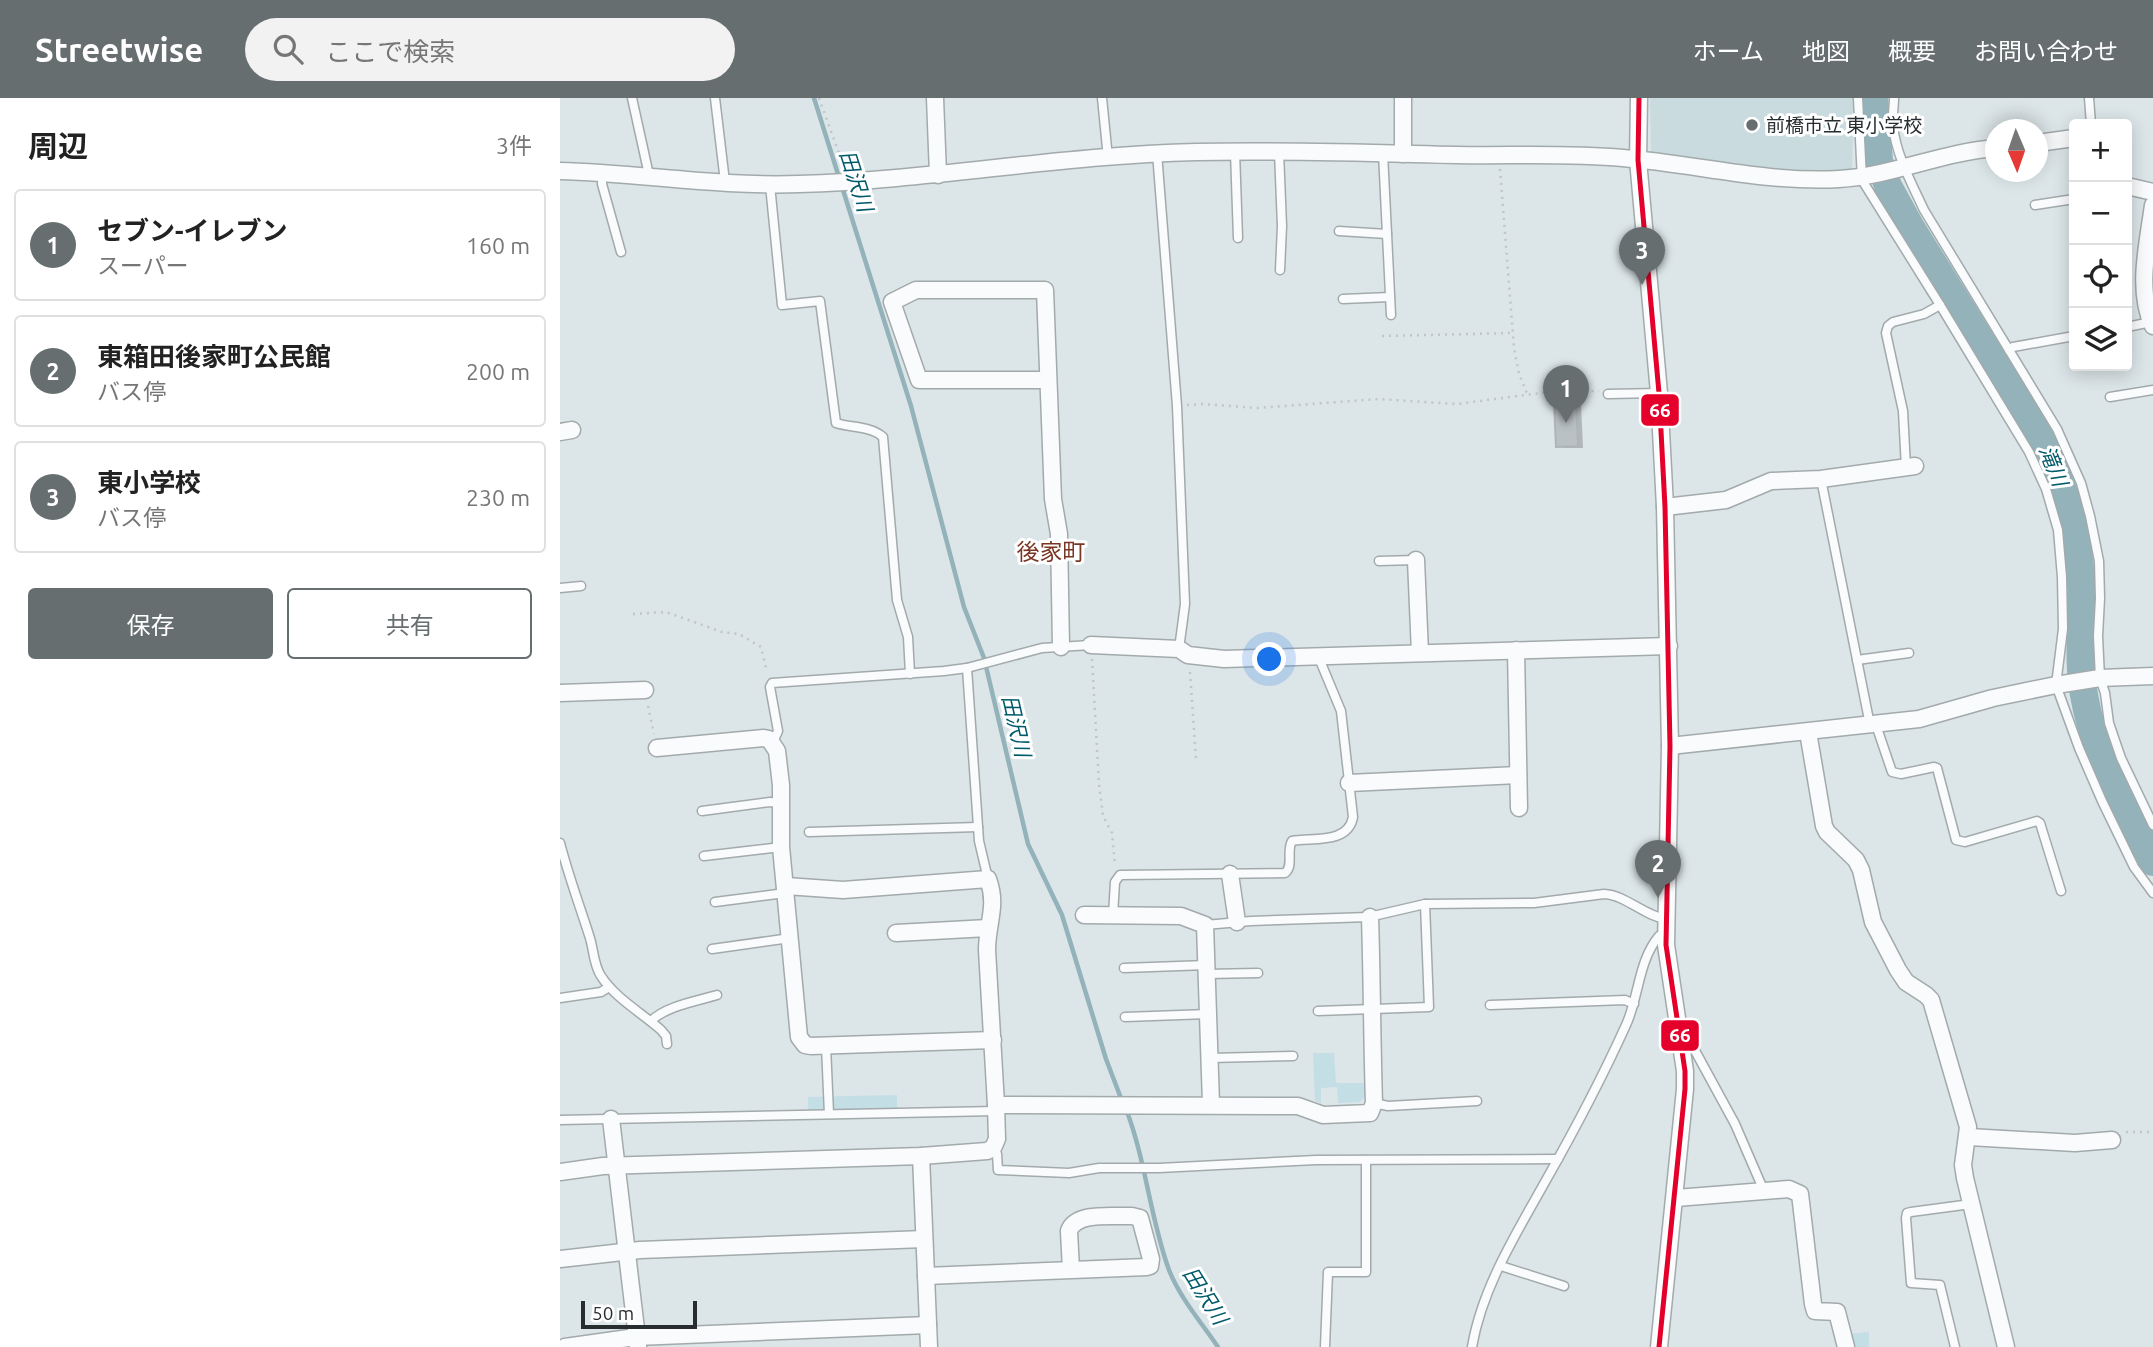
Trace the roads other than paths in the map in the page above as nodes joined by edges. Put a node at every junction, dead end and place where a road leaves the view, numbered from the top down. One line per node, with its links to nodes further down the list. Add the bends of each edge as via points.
1 (632, 98): 24 (lane)
2 (715, 98): 27 (lane)
3 (935, 98): 25 (street)
4 (1102, 98): 19 (lane)
5 (1403, 98): 18 (street)
6 (1639, 98): 20 (street)
7 (1858, 98): 26 (lane)
8 (1894, 98): 21 (lane, via 1893,126)
9 (2089, 98): 10 (lane)
10 (2091, 119)
11 (2069, 139): 12 (street)
12 (2048, 142)
13 (1985, 149): 21 (street)
14 (1235, 152): 15 (street); 16 (street); 36 (lane)
15 (1279, 152): 17 (street); 38 (lane)
16 (1157, 153): 19 (street); 63 (lane, via 1177,406)
17 (1383, 153): 18 (street); 35 (lane)
18 (1403, 154): 20 (street)
19 (1108, 158): 25 (street)
20 (1638, 160): 26 (street, via 1766,178); 49 (street)
21 (1902, 167): 26 (street); 46 (lane)
22 (560, 172): 23 (street)
23 (602, 173): 24 (street); 37 (lane)
24 (649, 175): 27 (street)
25 (938, 175): 28 (street)
26 (1864, 176): 41 (lane, via 1864,186)
27 (725, 182): 28 (street)
28 (770, 185): 69 (lane, via 782,305 820,301 836,423 883,437 897,600 908,637)
29 (2132, 187): 30 (street)
30 (2153, 191)
31 (2069, 200): 32 (lane)
32 (2035, 205)
33 (2153, 205): 43 (street, via 2144,295)
34 (1339, 231): 35 (lane)
35 (1387, 234): 39 (lane)
36 (1238, 238)
37 (621, 252)
38 (1280, 270)
39 (1390, 297): 40 (lane); 42 (lane)
40 (1343, 299)
41 (1940, 305): 52 (lane, via 1893,323 1885,333); 72 (lane, via 2029,452 2046,489 2058,530 2062,577)
42 (1391, 315)
43 (2152, 324): 44 (lane)
44 (2132, 326)
45 (2069, 337): 46 (lane)
46 (2009, 350): 71 (lane, via 2071,456 2090,516 2099,561)
47 (1048, 380): 47 (street, via 1045,290 916,290 892,302 919,380); 61 (street)
48 (2153, 390): 51 (lane)
49 (1660, 393): 50 (lane); 54 (street)
50 (1608, 394)
51 (2110, 397)
52 (1911, 467): 53 (street)
53 (1821, 479): 54 (street, via 1771,481 1726,500); 67 (lane)
54 (1665, 507): 60 (street)
55 (1416, 560): 56 (lane); 64 (street)
56 (1379, 561)
57 (581, 586): 58 (lane)
58 (560, 588)
59 (1091, 645): 61 (lane); 63 (street)
60 (1669, 646): 62 (street); 78 (street)
61 (1061, 647): 68 (lane)
62 (1516, 650): 64 (street); 80 (street)
63 (1184, 652): 66 (street, via 1224,659)
64 (1420, 653): 66 (street)
65 (1909, 653): 67 (lane)
66 (1321, 655): 81 (lane, via 1341,711)
67 (1857, 660): 75 (lane)
68 (967, 668): 69 (lane); 86 (lane)
69 (910, 674): 77 (lane, via 771,685 778,731)
70 (2153, 676): 71 (street)
71 (2099, 679): 72 (street); 85 (lane, via 2113,737)
72 (2060, 684): 75 (street, via 1919,719); 95 (lane, via 2079,748 2102,801 2134,867)
73 (645, 690): 74 (street)
74 (560, 694)
75 (1873, 725): 76 (street); 94 (lane, via 1892,772 1937,768 1956,840 1965,842 2040,823)
76 (1808, 732): 78 (street); 134 (street, via 1824,826 1856,860 1873,922 1898,970 1931,1000)
77 (773, 742): 79 (street, via 764,738); 82 (street)
78 (1670, 746): 104 (street)
79 (657, 748)
80 (1518, 775): 81 (street); 83 (street)
81 (1349, 783): 91 (lane, via 1353,817 1349,827 1326,839 1292,841 1290,867 1285,873)
82 (781, 803): 84 (lane); 89 (street)
83 (1519, 808)
84 (702, 811)
85 (2153, 825)
86 (978, 827): 87 (lane); 92 (lane)
87 (809, 832)
88 (560, 843): 111 (lane, via 596,968)
89 (781, 847): 90 (lane); 93 (street)
90 (704, 856)
91 (1230, 874): 99 (lane, via 1118,876); 101 (street)
92 (988, 879): 93 (street); 103 (street, via 994,904)
93 (787, 890): 96 (lane); 106 (street)
94 (2061, 891)
95 (2153, 893)
96 (715, 902)
97 (1425, 905): 100 (lane); 104 (lane, via 1534,903 1610,894); 116 (lane, via 1429,1007)
98 (1084, 915): 99 (street)
99 (1113, 915): 102 (street, via 1181,916)
100 (1370, 917): 101 (lane); 116 (street)
101 (1237, 922): 102 (lane)
102 (1205, 925): 109 (street)
103 (989, 928): 105 (street); 121 (street)
104 (1666, 928): 114 (lane, via 1646,959); 123 (street)
105 (896, 933)
106 (790, 938): 107 (lane); 124 (street, via 799,1037 805,1045)
107 (712, 949)
108 (1124, 968): 109 (lane)
109 (1207, 970): 110 (lane); 118 (street)
110 (1258, 973)
111 (609, 986): 113 (lane, via 601,992); 120 (lane)
112 (717, 995): 120 (lane)
113 (560, 998)
114 (1634, 1004): 115 (lane, via 1625,1000); 138 (lane)
115 (1490, 1005)
116 (1371, 1009): 117 (lane); 128 (street)
117 (1318, 1011)
118 (1208, 1014): 119 (lane); 126 (street)
119 (1125, 1017)
120 (651, 1021): 122 (lane, via 666,1036)
121 (993, 1040): 124 (street); 130 (street)
122 (667, 1044)
123 (1681, 1045): 142 (lane, via 1693,1047 1716,1087); 143 (street, via 1685,1089)
124 (826, 1046): 131 (lane)
125 (1293, 1056): 126 (lane)
126 (1210, 1058): 129 (street)
127 (1477, 1101): 128 (lane)
128 (1374, 1103): 129 (street, via 1370,1113 1323,1115 1298,1106)
129 (1211, 1104): 130 (street)
130 (996, 1108): 131 (lane); 136 (street)
131 (830, 1114): 132 (lane)
132 (611, 1119): 133 (lane); 140 (street)
133 (560, 1120)
134 (1969, 1137): 135 (street, via 2075,1143); 144 (street, via 1963,1165)
135 (2112, 1140)
136 (993, 1148): 137 (street); 139 (lane, via 996,1167 1002,1172)
137 (921, 1156): 140 (street); 145 (street)
138 (1558, 1159): 139 (lane); 148 (lane)
139 (1366, 1160): 156 (lane, via 1366,1272 1328,1272)
140 (615, 1167): 141 (street); 146 (street)
141 (560, 1172)
142 (1764, 1191): 143 (street); 159 (street, via 1789,1189 1800,1194 1812,1304 1815,1311 1837,1312)
143 (1676, 1198): 158 (street)
144 (1971, 1204): 160 (lane, via 1911,1212 1906,1218 1911,1283 1940,1284); 161 (street)
145 (924, 1239): 146 (street); 150 (street)
146 (626, 1251): 147 (street); 153 (street)
147 (560, 1259)
148 (1501, 1266): 151 (lane); 157 (lane, via 1480,1312)
149 (1071, 1270): 149 (street, via 1150,1266 1140,1218 1077,1220 1069,1231); 150 (street)
150 (926, 1276): 152 (street)
151 (1564, 1286)
152 (929, 1325): 153 (street); 155 (street)
153 (637, 1342): 154 (street)
154 (565, 1347)
155 (929, 1347)
156 (1325, 1347)
157 (1472, 1347)
158 (1659, 1347)
159 (1846, 1347)
160 (1955, 1347)
161 (2006, 1347)

